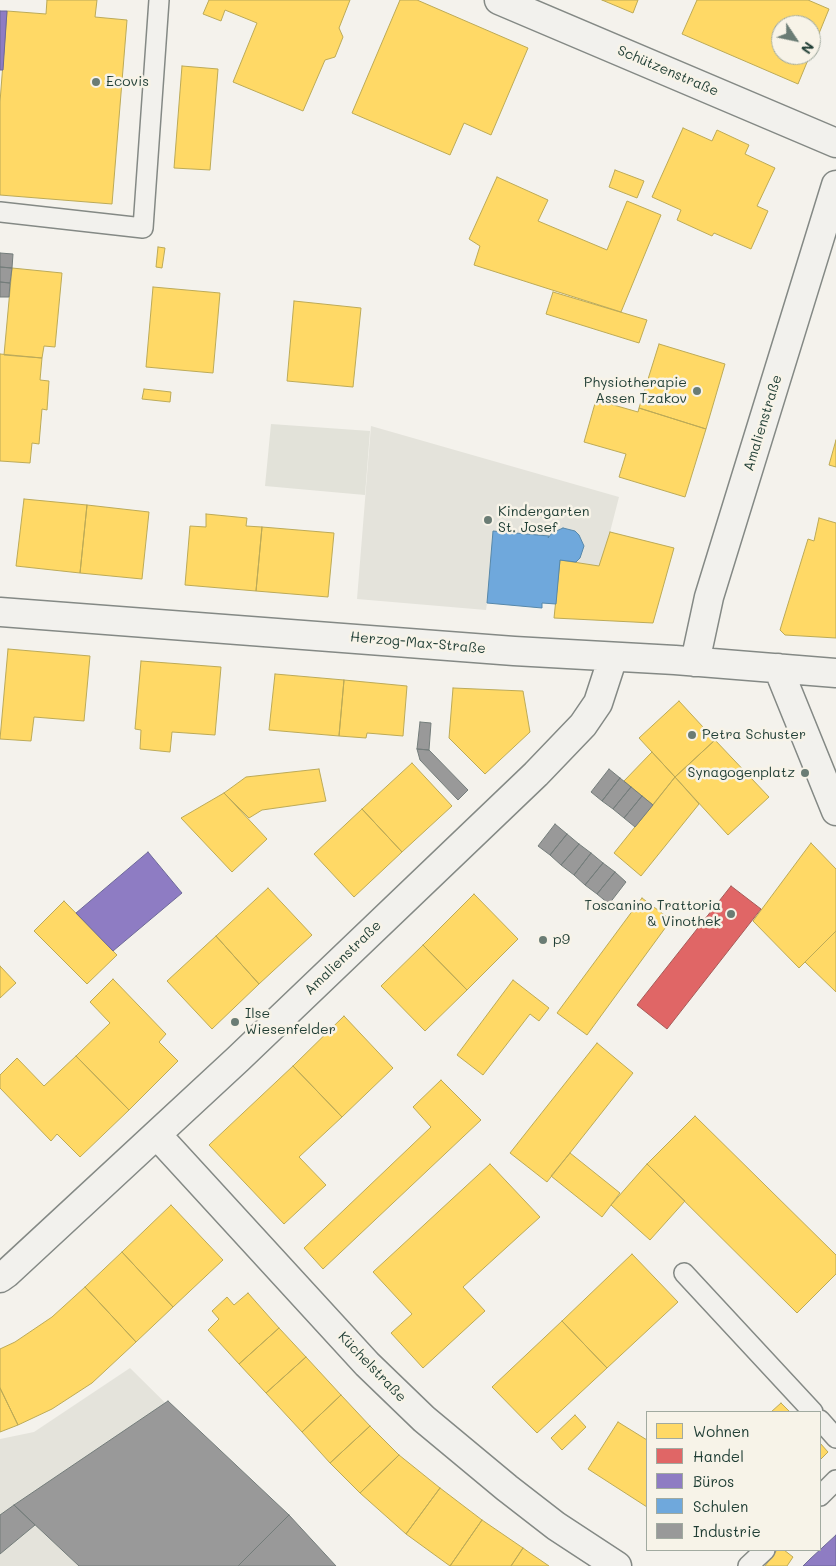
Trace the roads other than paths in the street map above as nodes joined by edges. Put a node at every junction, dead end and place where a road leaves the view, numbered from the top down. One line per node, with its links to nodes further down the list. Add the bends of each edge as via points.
1 (160, 0): 5 (lane, via 144,228)
2 (500, 0): 3 (street, Schützenstraße)
3 (836, 143)
4 (836, 185): 8 (street, Amalienstraße, via 712,588)
5 (0, 212)
6 (0, 612): 7 (street, Herzog-Max-Straße)
7 (613, 657): 8 (street, Herzog-Max-Straße); 12 (street, Amalienstraße, via 598,704 583,725 536,774)
8 (695, 662): 9 (street, Herzog-Max-Straße)
9 (778, 668): 10 (street, Herzog-Max-Straße); 11 (street)
10 (836, 673)
11 (836, 810)
12 (157, 1135): 14 (street, Amalienstraße); 21 (street, Küchelstraße, via 367,1364 424,1419 556,1526)
13 (684, 1273): 15 (lane)
14 (0, 1278)
15 (811, 1411)
16 (821, 1421): 17 (lane)
17 (836, 1438)
18 (836, 1480): 19 (lane)
19 (821, 1495)
20 (764, 1551): 22 (lane)
21 (617, 1566)
22 (748, 1566)

